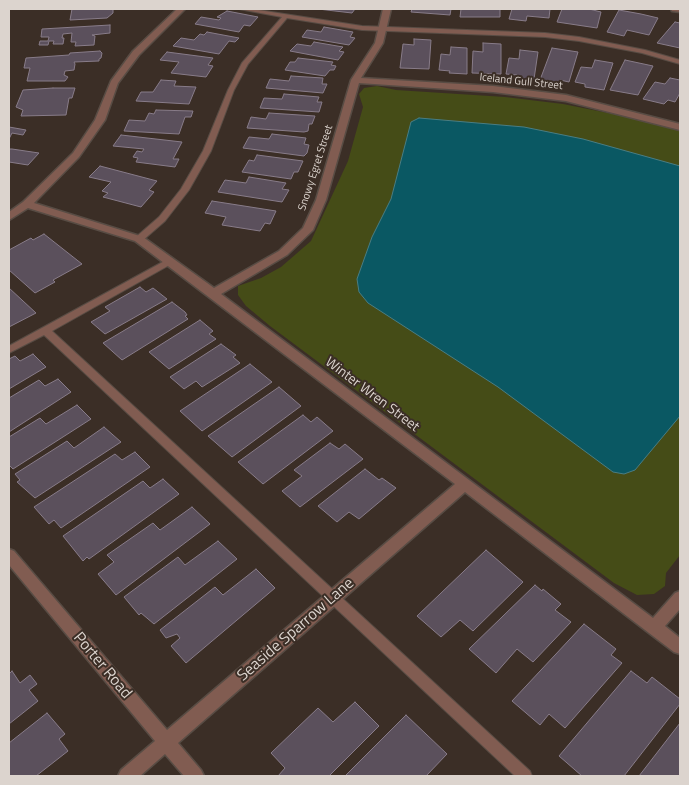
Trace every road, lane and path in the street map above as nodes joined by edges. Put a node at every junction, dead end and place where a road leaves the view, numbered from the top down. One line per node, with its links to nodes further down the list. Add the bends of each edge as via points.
1 (182, 9): 11 (street, via 136,53 114,83 100,120 76,156)
2 (242, 9): 6 (lane)
3 (387, 9): 7 (street, Snowy Egret Street)
4 (675, 9): 5 (street)
5 (680, 10)
6 (285, 17): 7 (lane); 13 (lane, via 245,63 207,151 185,190 162,219)
7 (382, 30): 8 (lane, via 579,39 644,51); 9 (street, Snowy Egret Street, via 379,43)
8 (680, 62)
9 (355, 80): 10 (street, Iceland Gull Street, via 493,89 566,98); 15 (street, Snowy Egret Street, via 321,200 308,230 283,253)
10 (680, 127)
11 (27, 204): 12 (street); 13 (street, Winter Wren Street)
12 (9, 217)
13 (139, 239): 14 (street, Winter Wren Street)
14 (170, 261): 15 (street, Winter Wren Street); 16 (lane)
15 (214, 294): 18 (street, Winter Wren Street)
16 (45, 330): 17 (lane); 20 (lane)
17 (9, 350)
18 (465, 484): 20 (street, Seaside Sparrow Lane); 22 (street, Winter Wren Street)
19 (9, 556): 24 (street, Porter Road)
20 (333, 598): 24 (street, Seaside Sparrow Lane); 27 (lane)
21 (680, 598): 22 (street)
22 (654, 628): 23 (street, Winter Wren Street)
23 (680, 647)
24 (167, 742): 25 (street, Seaside Sparrow Lane); 26 (street, Porter Road)
25 (127, 776)
26 (195, 776)
27 (525, 776)

